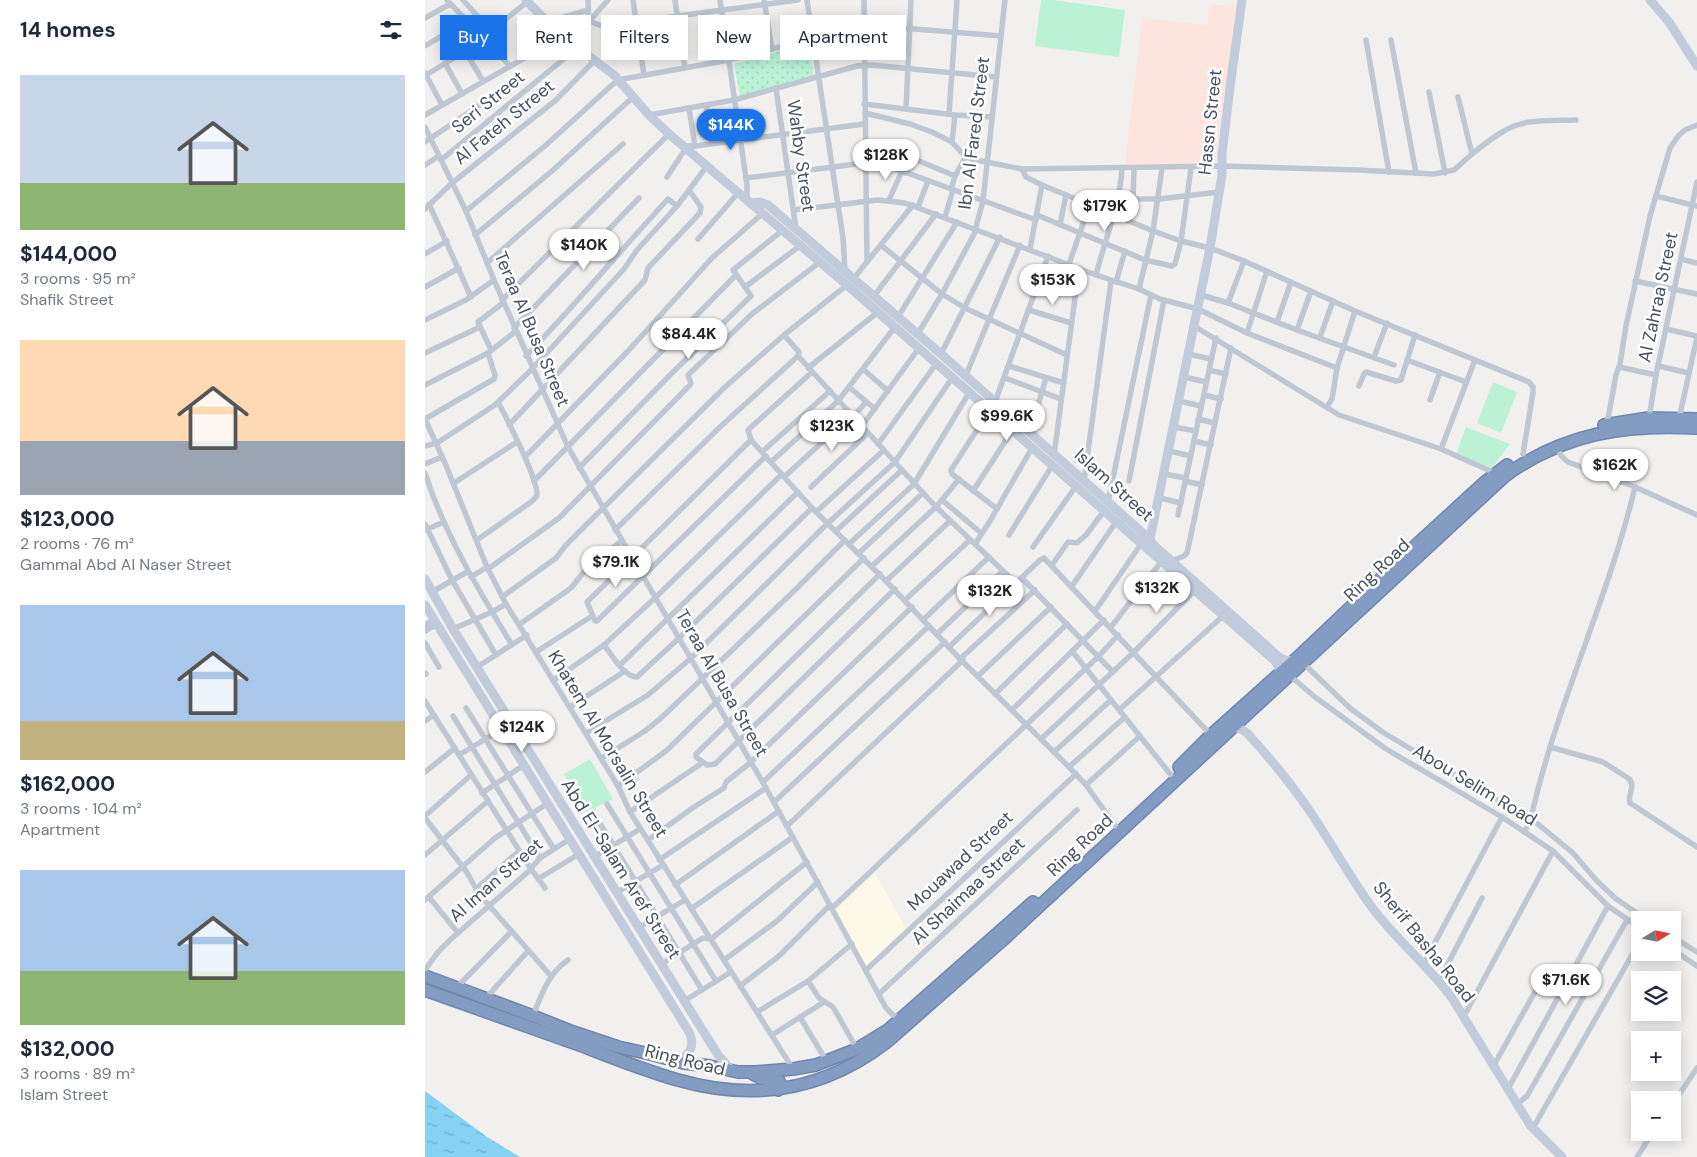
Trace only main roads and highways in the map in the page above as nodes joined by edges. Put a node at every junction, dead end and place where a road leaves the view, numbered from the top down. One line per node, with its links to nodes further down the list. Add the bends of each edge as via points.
1 (1694, 424): 2 (highway, Ring Road, via 1627,429); 2 (highway, Ring Road, via 1679,419 1649,418 1607,424 1574,432)
2 (1549, 447): 3 (highway, Ring Road)
3 (1529, 454): 4 (highway, Ring Road); 4 (highway, Ring Road, via 1495,474)
4 (1355, 609): 5 (highway, Ring Road)
5 (1284, 674): 6 (highway, Ring Road); 6 (highway, Ring Road, via 1232,728)
6 (1212, 740): 12 (highway, Ring Road, via 888,1030 857,1050); 15 (highway, Ring Road, via 1005,938 893,1037 857,1063)
7 (425, 976): 9 (highway, Ring Road)
8 (425, 990): 11 (highway, Ring Road)
9 (619, 1047): 10 (highway, Ring Road); 11 (highway, via 627,1054)
10 (650, 1054): 13 (highway, via 641,1060); 14 (highway, Ring Road, via 675,1061)
11 (622, 1061): 13 (highway, Ring Road)
12 (821, 1063): 14 (highway, Ring Road); 15 (highway, via 814,1072)
13 (646, 1070): 16 (highway, Ring Road, via 706,1087)
14 (751, 1072): 16 (highway, via 759,1078 779,1081 781,1086)
15 (821, 1080): 16 (highway, Ring Road)
16 (778, 1090)

